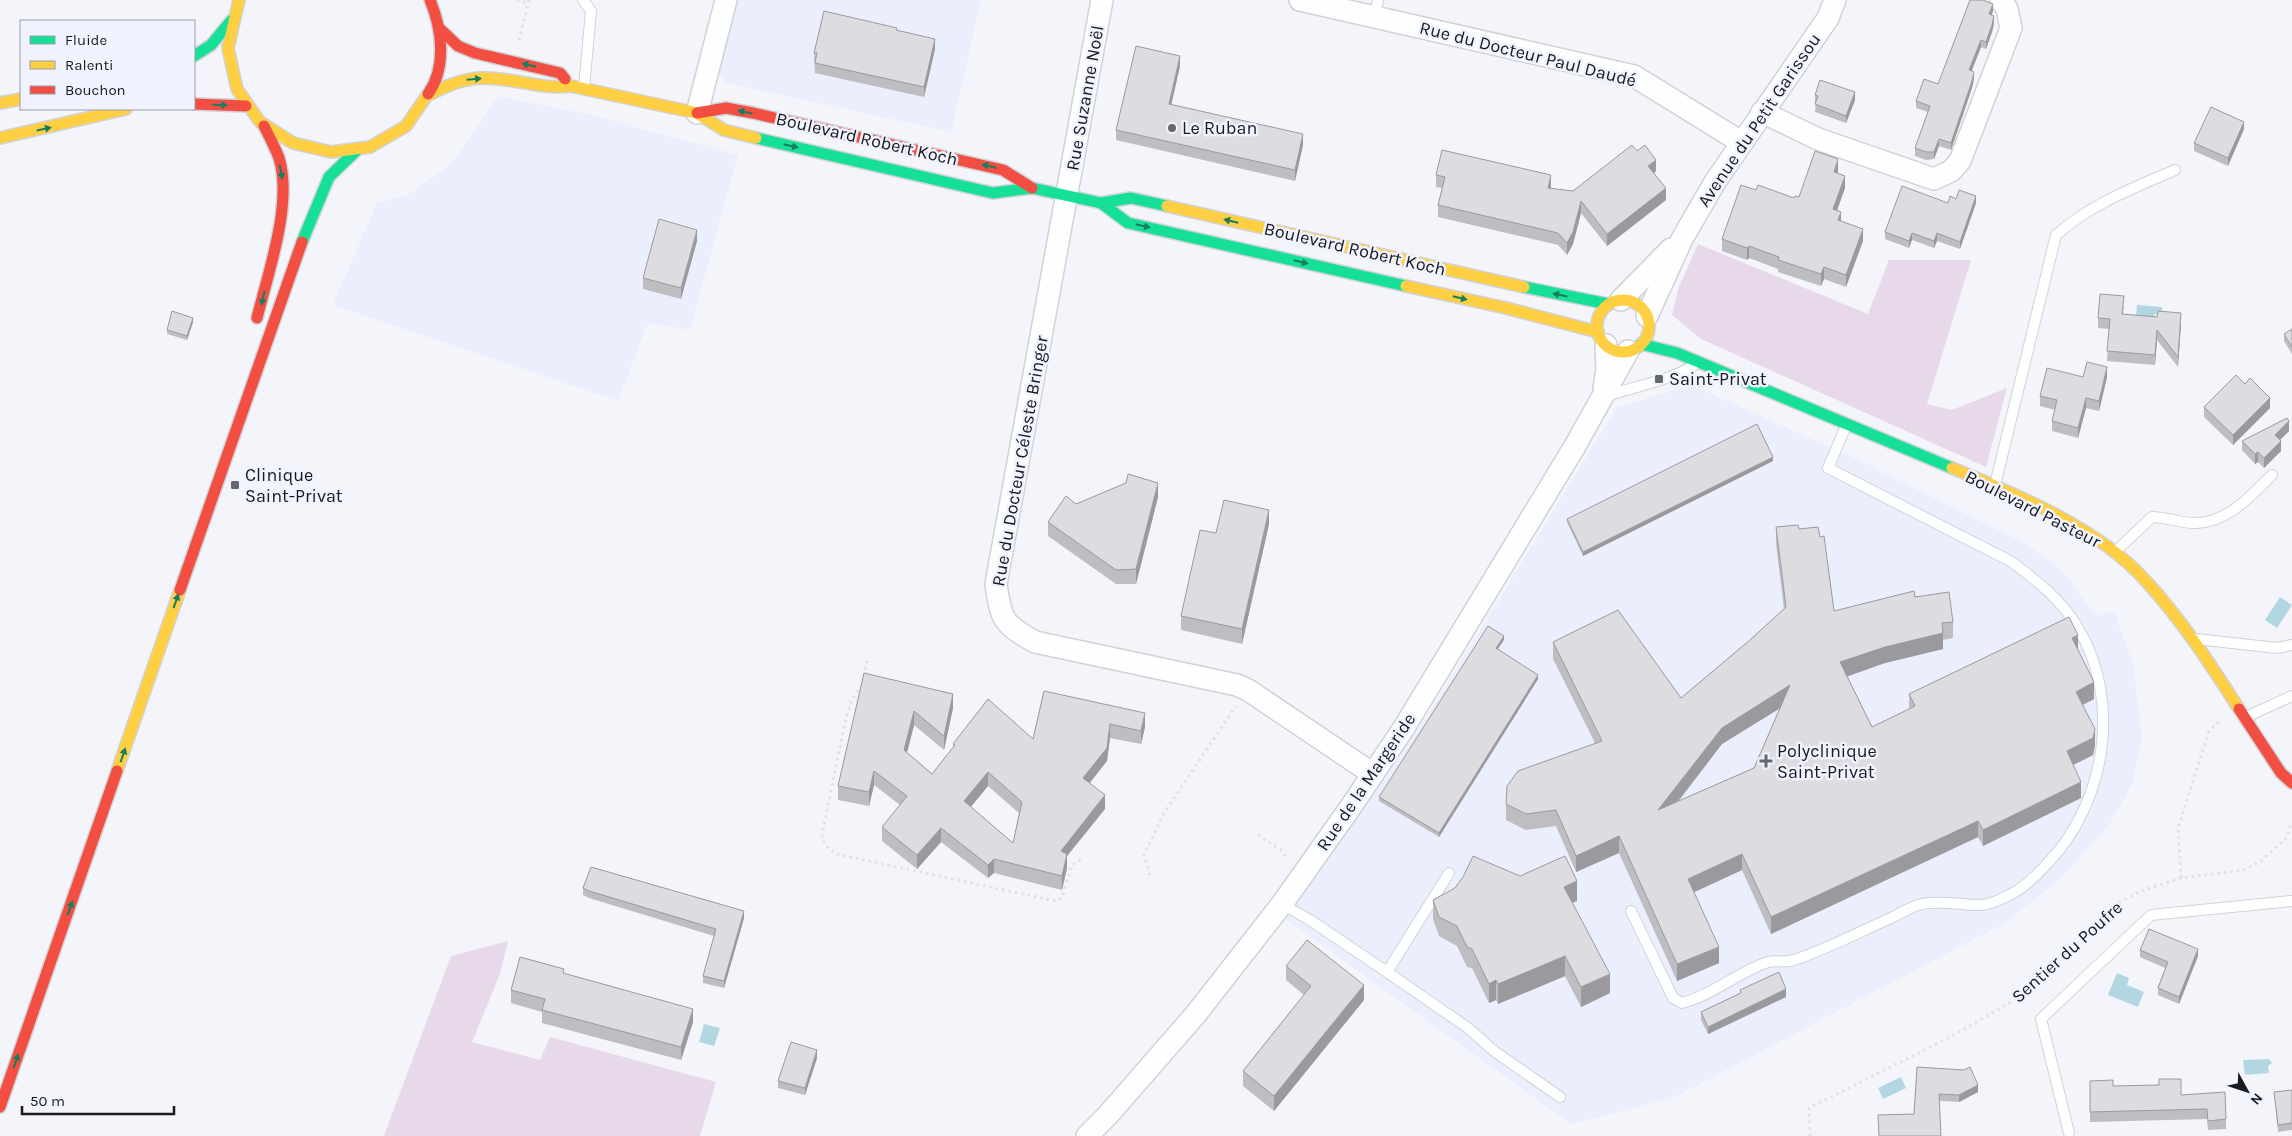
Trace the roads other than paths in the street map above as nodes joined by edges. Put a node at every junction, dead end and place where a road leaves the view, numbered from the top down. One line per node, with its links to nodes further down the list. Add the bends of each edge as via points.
1 (239, 0): 10 (main road)
2 (430, 0): 11 (main road)
3 (583, 0): 14 (lane, via 590,11)
4 (726, 0): 22 (street)
5 (1102, 0): 29 (street, Rue Suzanne Noël)
6 (1300, 0): 9 (street, Rue du Docteur Paul Daudé)
7 (1835, 0): 21 (street, Avenue du Petit Garissou, via 1828,18)
8 (2001, 0): 21 (street, via 2007,9 2011,28 1960,162 1951,171 1934,178 1818,138)
9 (1377, 9): 25 (street, Rue du Docteur Paul Daudé, via 1634,76)
10 (231, 21): 12 (main road, via 211,45); 19 (main road, via 230,65)
11 (439, 28): 13 (main road, Boulevard Robert Koch, one-way to 11, via 560,72 475,53 458,46); 15 (main road, via 440,63)
12 (195, 55)
13 (571, 86): 14 (main road, Boulevard Robert Koch); 15 (main road, Boulevard Robert Koch, one-way to 13, via 448,85 487,78 556,89)
14 (584, 89): 22 (main road, Boulevard Robert Koch)
15 (429, 95): 26 (main road, via 403,127 386,139)
16 (20, 99): 17 (main road)
17 (0, 104)
18 (195, 104): 19 (main road, one-way to 19)
19 (246, 106): 23 (main road)
20 (122, 110): 24 (main road, one-way to 20)
21 (1762, 112): 25 (street, Avenue du Petit Garissou)
22 (696, 113): 28 (main road, Boulevard Robert Koch, one-way to 28, via 724,130 993,193); 28 (main road, Boulevard Robert Koch, one-way to 22, via 1003,170 772,118 726,108)
23 (264, 126): 26 (main road, via 302,147 324,152); 34 (main road, one-way to 34, via 279,158 283,209)
24 (0, 138)
25 (1741, 142): 31 (street, Avenue du Petit Garissou)
26 (357, 150): 56 (main road, one-way to 26, via 301,245 329,177)
27 (2175, 170): 42 (lane, via 2107,200 2073,220 2056,235)
28 (1032, 188): 29 (main road, Boulevard Robert Koch)
29 (1067, 196): 30 (main road, Boulevard Robert Koch); 48 (street, Rue du Docteur Céleste Bringer, via 996,584 1000,614 1015,631 1035,642 1237,686 1259,697)
30 (1101, 203): 32 (main road, Boulevard Robert Koch, one-way to 30, via 1497,282 1131,198); 35 (main road, Boulevard Robert Koch, one-way to 35, via 1128,223 1506,308)
31 (1682, 239): 32 (street, Avenue du Petit Garissou); 33 (street, Avenue du Petit Garissou)
32 (1615, 302): 33 (main road, via 1636,304); 35 (main road, via 1599,317)
33 (1648, 321): 36 (main road, via 1648,333); 37 (main road, Boulevard Pasteur)
34 (252, 333)
35 (1602, 339): 36 (main road, via 1620,351); 39 (street, Rue de la Margeride, via 1607,369)
36 (1634, 348): 37 (main road, Boulevard Pasteur, via 1658,346); 39 (street, Rue de la Margeride)
37 (1680, 353): 38 (main road, Boulevard Pasteur)
38 (1698, 362): 39 (lane, via 1689,369); 40 (main road, Boulevard Pasteur)
39 (1602, 396): 48 (street, Rue de la Margeride)
40 (1847, 425): 42 (main road, Boulevard Pasteur); 53 (lane, via 1828,468 2012,562 2058,600 2078,628 2102,687 2104,718 2093,789 2079,821 2060,850 2032,879 2011,894 1980,905 1954,902 1922,904 1793,960 1769,962 1682,1004 1674,998)
41 (2272, 475): 43 (lane, via 2236,509 2212,522 2193,524 2152,517)
42 (1995, 486): 43 (main road, Boulevard Pasteur, via 2085,531)
43 (2114, 552): 44 (main road, Boulevard Pasteur, via 2145,580)
44 (2190, 638): 45 (lane, via 2276,648); 47 (main road, Boulevard Pasteur)
45 (2292, 645)
46 (2292, 696): 47 (lane)
47 (2243, 714): 49 (main road, Boulevard Pasteur, via 2281,773)
48 (1373, 774): 52 (street, Rue de la Margeride)
49 (2292, 783)
50 (1449, 873): 54 (lane)
51 (2292, 900): 57 (lane, via 2150,915 2041,1019)
52 (1282, 904): 54 (lane); 58 (street, Rue de la Margeride, via 1196,1014)
53 (1631, 911)
54 (1387, 972): 55 (lane)
55 (1560, 1098)
56 (0, 1107)
57 (2069, 1133)
58 (1087, 1136)

